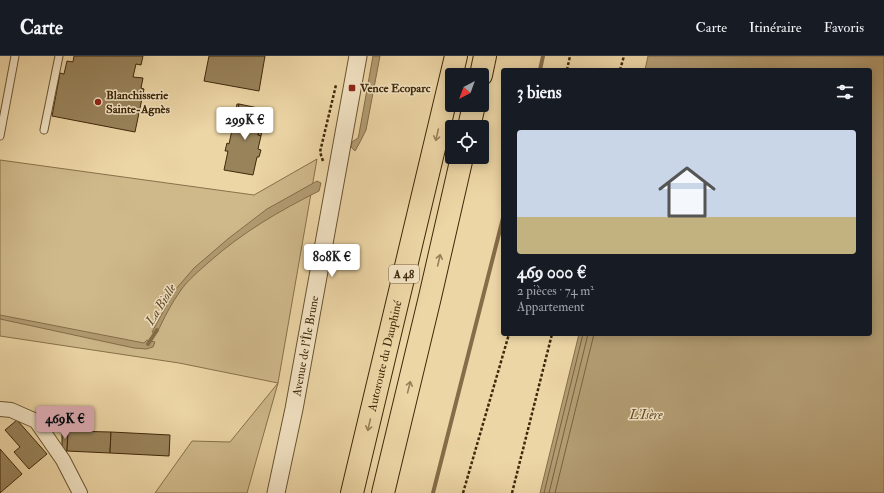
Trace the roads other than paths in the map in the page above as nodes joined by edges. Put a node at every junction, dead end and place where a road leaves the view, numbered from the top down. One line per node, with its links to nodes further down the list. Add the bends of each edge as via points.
1 (15, 56): 8 (lane)
2 (60, 56): 7 (lane)
3 (358, 56): 12 (street, Avenue de l'Île Brune, via 294,409)
4 (456, 56): 13 (highway, Autoroute du Dauphiné / A 48, one-way to 13)
5 (485, 56): 6 (highway)
6 (482, 68)
7 (44, 130)
8 (0, 136)
9 (460, 164): 14 (highway, A 48, one-way to 9)
10 (2, 408): 11 (street, via 36,421 63,460)
11 (80, 493)
12 (276, 493)
13 (352, 493)
14 (383, 493)

